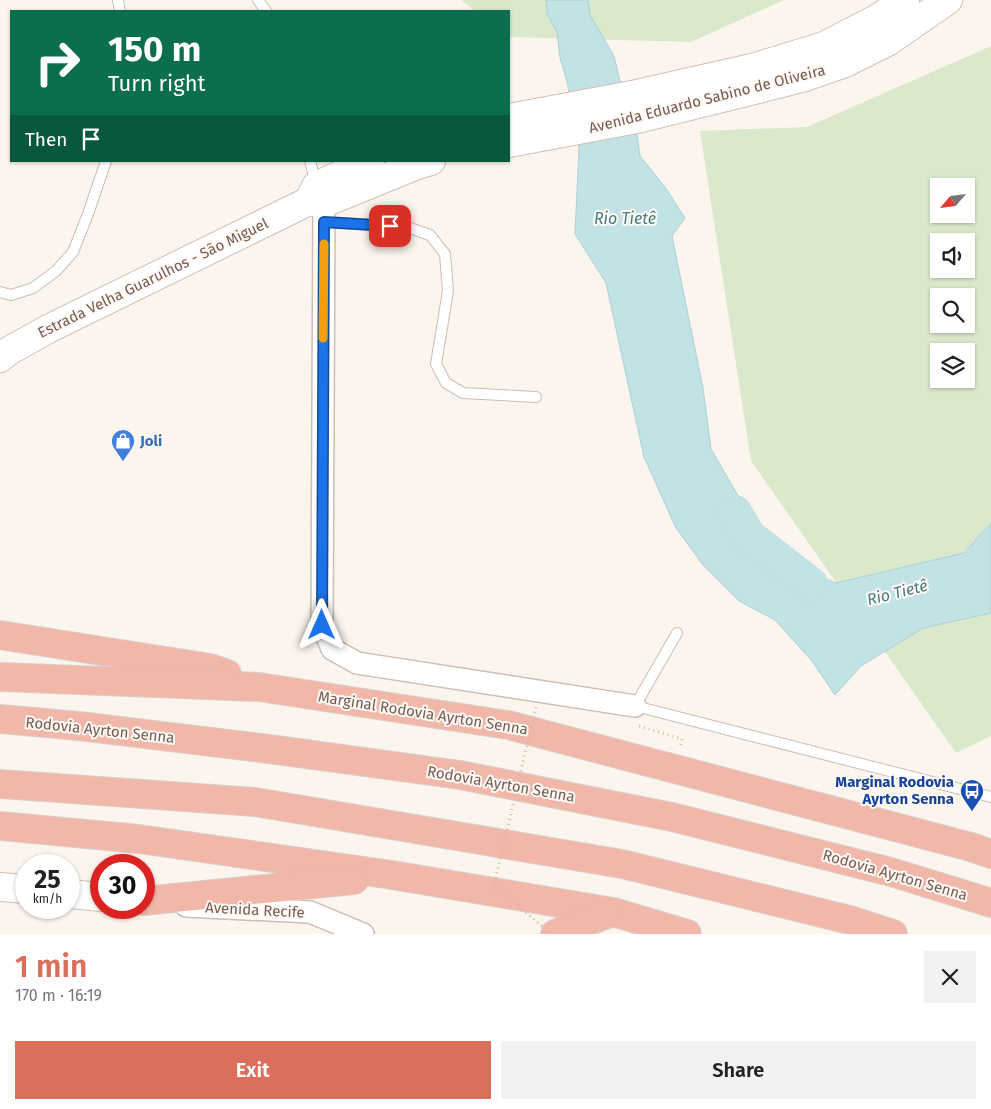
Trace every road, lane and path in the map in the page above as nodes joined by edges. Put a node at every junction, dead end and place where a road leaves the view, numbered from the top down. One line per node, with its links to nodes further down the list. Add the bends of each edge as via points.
1 (906, 0): 3 (main road, Avenida Eduardo Sabino de Oliveira, via 824,46)
2 (948, 0): 3 (main road, Avenida Eduardo Sabino de Oliveira, via 890,41 845,63 802,78)
3 (640, 106): 5 (main road, Avenida Eduardo Sabino de Oliveira)
4 (510, 118): 5 (main road, Avenida Eduardo Sabino de Oliveira)
5 (543, 125): 6 (main road, Avenida Eduardo Sabino de Oliveira)
6 (510, 142)
7 (106, 162): 11 (lane, via 72,252 56,271 33,288 12,295)
8 (368, 162): 10 (main road)
9 (427, 162): 10 (main road)
10 (317, 195): 12 (main road, Estrada Velha Guarulhos - São Miguel, via 48,329); 13 (lane, via 430,235 445,254 448,291 436,364 446,383 463,393); 18 (street, via 322,625 332,649 357,663)
11 (0, 292)
12 (0, 358)
13 (536, 397)
14 (677, 632): 18 (lane)
15 (0, 635): 17 (highway, via 210,668)
16 (0, 676): 17 (highway)
17 (259, 686): 24 (highway, Marginal Rodovia Ayrton Senna, via 508,725)
18 (635, 706): 22 (lane)
19 (536, 707): 33 (path, bridge, via 494,885)
20 (0, 719): 30 (highway, Rodovia Ayrton Senna, via 260,748 460,775 672,817 891,872)
21 (0, 784): 36 (highway, via 255,802 622,864 850,920)
22 (991, 797)
23 (0, 826): 25 (highway, via 139,839)
24 (991, 854)
25 (392, 875): 28 (highway); 31 (highway)
26 (0, 887): 27 (main road)
27 (15, 888)
28 (155, 900)
29 (155, 902): 32 (street, Avenida Recife, via 310,912)
30 (991, 903)
31 (612, 912): 34 (highway); 35 (highway)
32 (364, 934)
33 (550, 934)
34 (555, 934)
35 (687, 934)
36 (893, 934)

